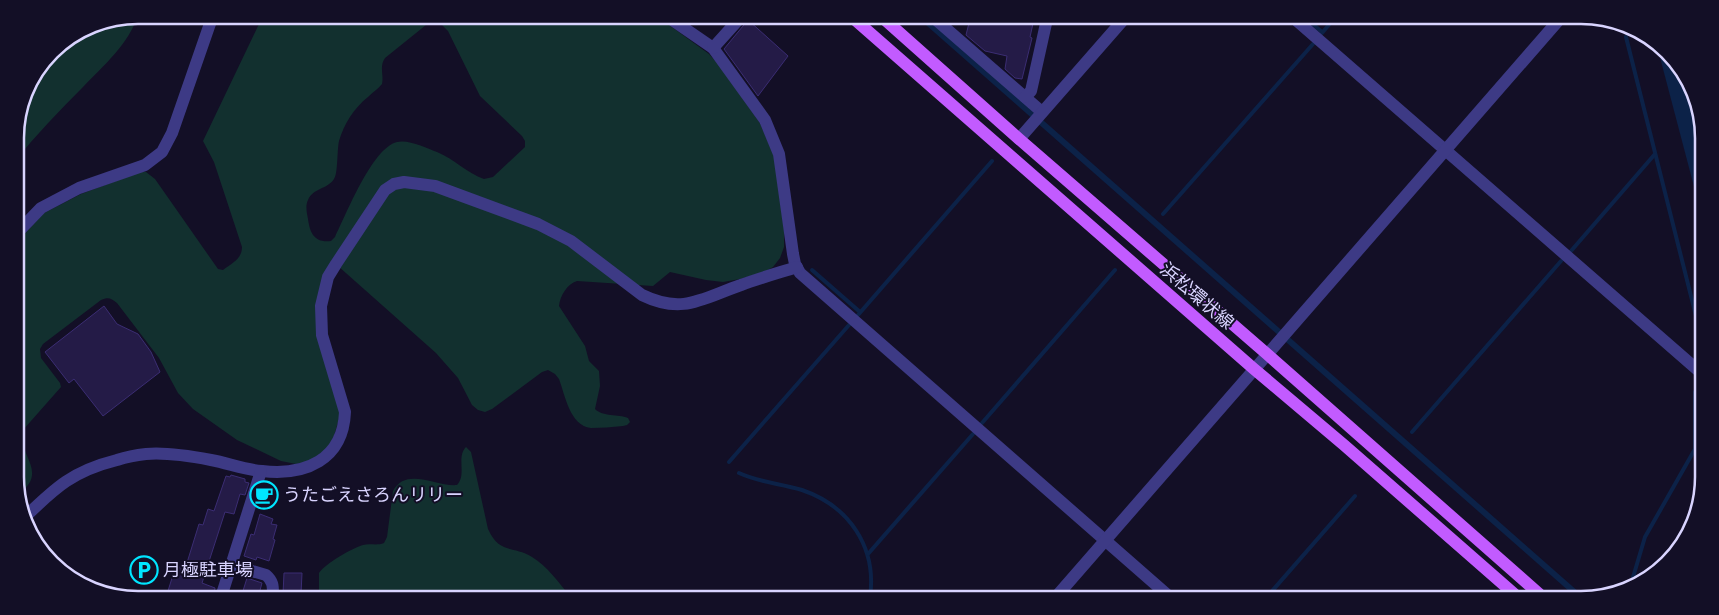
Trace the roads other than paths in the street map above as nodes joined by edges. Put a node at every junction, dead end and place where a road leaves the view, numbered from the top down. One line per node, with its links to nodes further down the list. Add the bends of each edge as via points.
1 (210, 24): 16 (street, via 172,133 162,152 145,165 79,188 41,208)
2 (678, 24): 11 (street)
3 (735, 24): 11 (street)
4 (860, 24): 20 (main road, 浜松環状線)
5 (890, 24): 14 (main road, 浜松環状線)
6 (941, 24): 12 (street)
7 (1045, 24): 12 (street, via 1031,91)
8 (1120, 24): 13 (street)
9 (1301, 24): 15 (street)
10 (1555, 24): 15 (street)
11 (713, 48): 17 (street, via 765,120 773,137 783,173)
12 (1025, 97): 13 (street)
13 (1041, 113): 14 (street)
14 (1019, 139): 18 (main road, 浜松環状線)
15 (1445, 150): 18 (street); 19 (street)
16 (24, 226)
17 (797, 267): 21 (street, via 694,303 668,304 642,295 571,241 547,228 434,186 394,184 385,190 336,264 323,291 322,335 345,412 341,437 335,448 316,464 283,473); 23 (street, via 807,280)
18 (1267, 354): 20 (street); 30 (main road, 浜松環状線)
19 (1695, 368)
20 (1254, 369): 23 (street); 29 (main road, 浜松環状線)
21 (260, 471): 22 (street, via 160,454 133,456 73,475); 24 (street)
22 (30, 513)
23 (1106, 540): 27 (street); 28 (street)
24 (231, 565): 25 (street); 26 (street, via 266,575 273,584)
25 (223, 591)
26 (273, 591)
27 (1061, 591)
28 (1163, 591)
29 (1510, 591)
30 (1536, 591)

